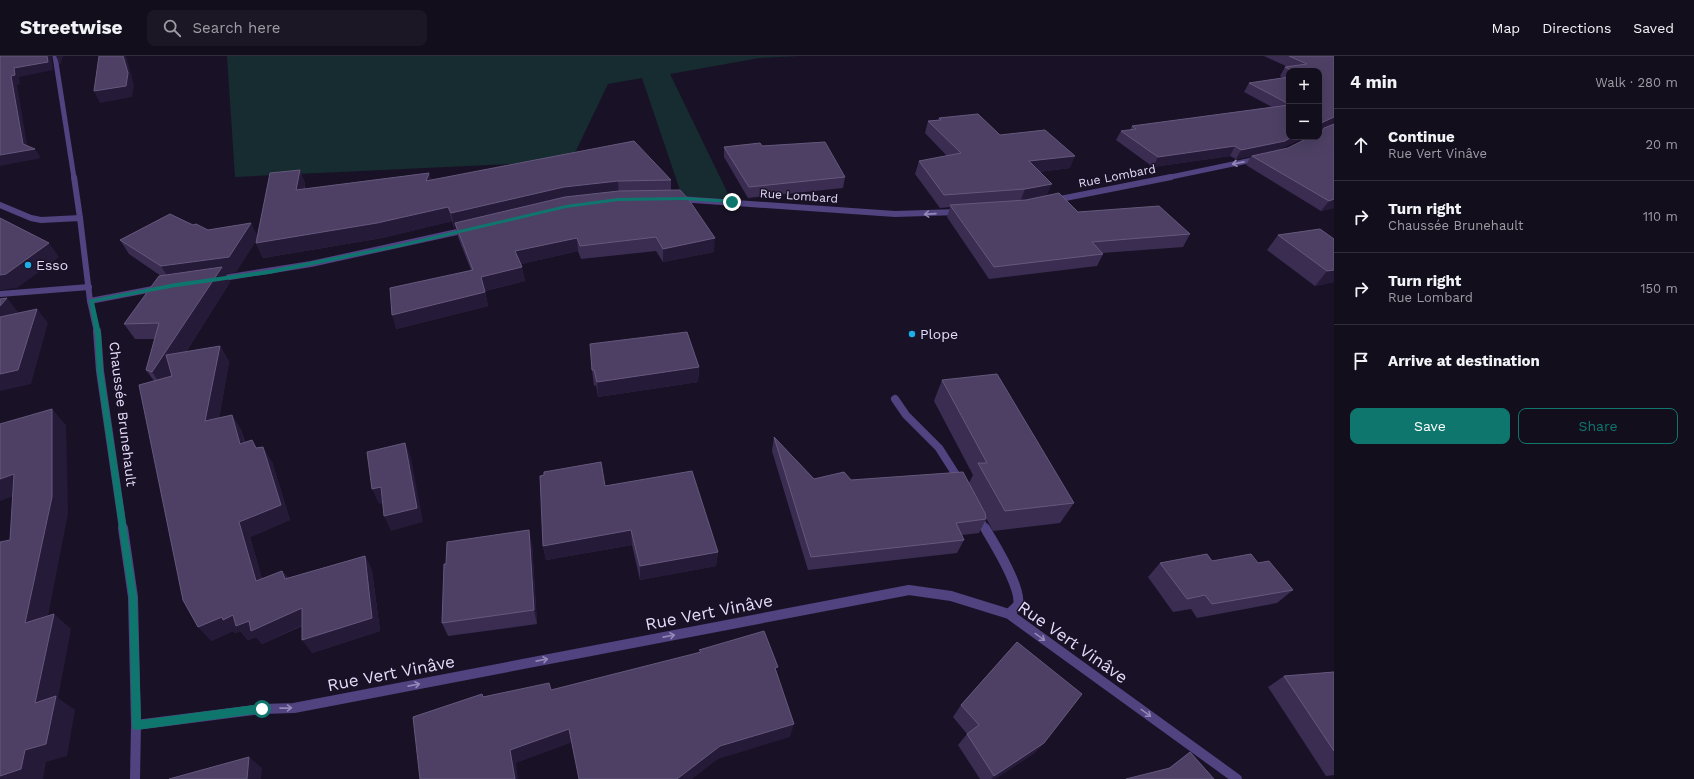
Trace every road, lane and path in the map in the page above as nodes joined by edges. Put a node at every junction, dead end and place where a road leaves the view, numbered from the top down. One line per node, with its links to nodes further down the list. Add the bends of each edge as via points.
1 (55, 56): 7 (street, Chaussée Brunehault)
2 (1266, 157): 4 (street, Rue Lombard, one-way to 4)
3 (668, 199): 6 (street, Rue Lombard, one-way to 3, via 895,214)
4 (1051, 201)
5 (0, 204): 7 (street, via 41,220)
6 (965, 211)
7 (80, 218): 11 (street, Chaussée Brunehault)
8 (476, 228): 9 (street, via 269,272)
9 (207, 281)
10 (168, 286): 13 (street)
11 (89, 287): 12 (street); 13 (street, Chaussée Brunehault)
12 (0, 294)
13 (90, 301): 18 (street, Chaussée Brunehault, via 98,334 100,371 133,597)
14 (895, 399): 15 (street, via 900,408 948,458)
15 (966, 493)
16 (973, 507): 17 (street, via 1020,599)
17 (1009, 614): 18 (street, Rue Vert Vinâve, one-way to 17, via 262,709 294,708 908,590 951,596); 20 (street, Rue Vert Vinâve, one-way to 20)
18 (136, 725): 19 (street, Chaussée Brunehault)
19 (135, 779)
20 (1237, 779)

